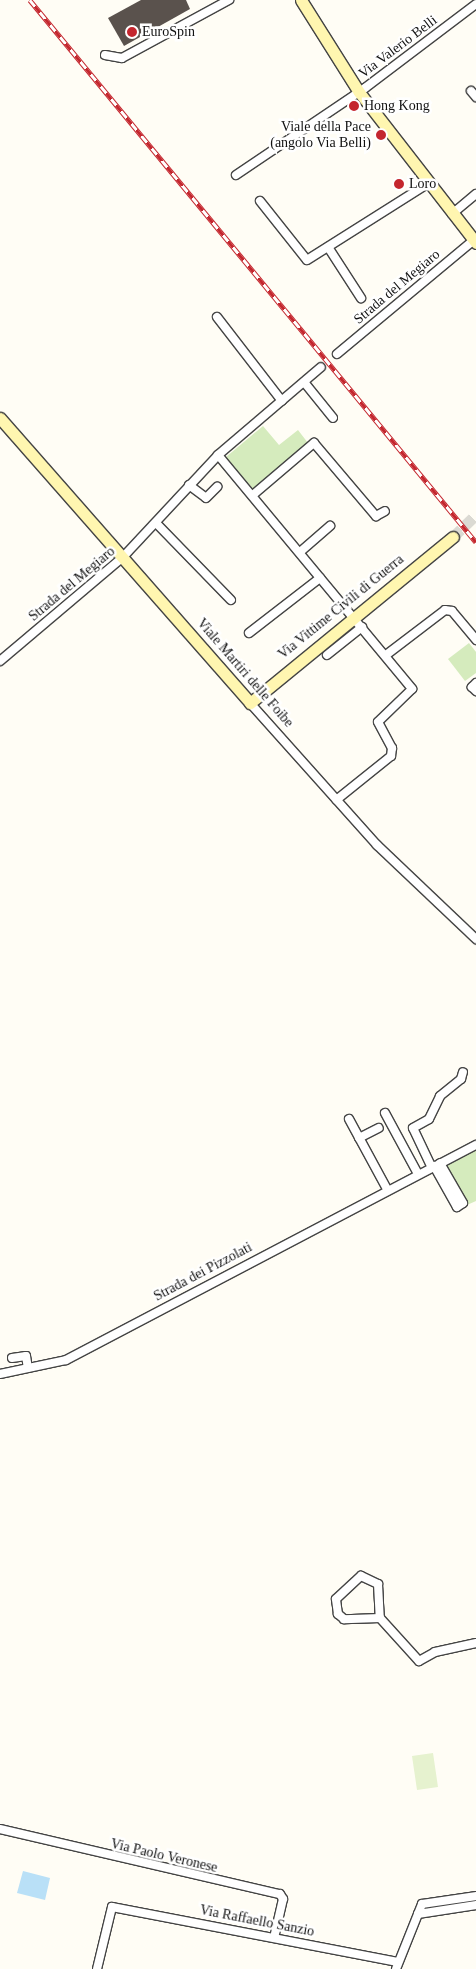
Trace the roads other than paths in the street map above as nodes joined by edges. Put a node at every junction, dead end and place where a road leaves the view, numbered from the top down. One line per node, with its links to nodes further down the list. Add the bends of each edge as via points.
1 (229, 0): 4 (street, via 122,58)
2 (301, 0): 5 (street)
3 (476, 4): 5 (street, Via Valerio Belli)
4 (105, 55)
5 (359, 92): 6 (street, Via Valerio Belli); 7 (street)
6 (236, 175)
7 (427, 184): 10 (street); 12 (street)
8 (476, 194): 10 (street)
9 (260, 201): 12 (street, via 308,260)
10 (452, 214): 11 (street)
11 (475, 242): 15 (street, Strada del Megiaro)
12 (328, 247): 13 (street)
13 (361, 298)
14 (217, 317): 18 (street)
15 (337, 354)
16 (321, 367): 17 (street, Strada del Megiaro)
17 (304, 382): 18 (street, Strada del Megiaro); 20 (street)
18 (282, 400): 21 (street, Strada del Megiaro)
19 (0, 418): 30 (street, Viale Martiri delle Foibe)
20 (333, 418)
21 (218, 455): 22 (street, Strada del Megiaro); 24 (street)
22 (188, 485): 23 (street, via 206,498); 26 (street, Strada del Megiaro)
23 (217, 487)
24 (254, 494): 25 (street, via 314,443 376,516); 29 (street)
25 (385, 511)
26 (157, 524): 30 (street, Strada del Megiaro); 32 (street)
27 (330, 526): 29 (street)
28 (453, 537): 33 (street, Via Vittime Civili di Guerra)
29 (300, 552): 31 (street)
30 (124, 557): 39 (street, Strada del Megiaro); 42 (street, Viale Martiri delle Foibe)
31 (320, 578): 33 (street); 35 (street)
32 (231, 600)
33 (353, 616): 34 (street); 42 (street, Via Vittime Civili di Guerra)
34 (362, 627): 37 (street); 38 (street)
35 (249, 634)
36 (475, 637): 38 (street, via 452,611 445,610)
37 (328, 655)
38 (386, 655): 43 (street, via 412,688 378,722 392,748 391,756)
39 (0, 661)
40 (476, 684): 41 (street, via 472,686)
41 (476, 691)
42 (250, 702): 43 (street, Viale Martiri delle Foibe)
43 (336, 800): 44 (street, Viale Martiri delle Foibe)
44 (476, 939)
45 (463, 1072): 51 (street, via 461,1079 440,1096 429,1119 414,1128)
46 (384, 1114): 52 (street)
47 (349, 1119): 49 (street)
48 (379, 1128): 49 (street)
49 (359, 1138): 53 (street)
50 (476, 1145): 51 (street, Strada dei Pizzolati)
51 (435, 1166): 52 (street, Strada dei Pizzolati); 54 (street, via 464,1203)
52 (418, 1174): 53 (street, Strada dei Pizzolati)
53 (387, 1189): 56 (street, Strada dei Pizzolati, via 66,1360)
54 (457, 1207)
55 (12, 1358): 56 (street, via 26,1356)
56 (28, 1368): 57 (street, Strada dei Pizzolati)
57 (0, 1374)
58 (380, 1618): 58 (street, via 344,1619 338,1614 336,1598 361,1576 372,1578 378,1584); 59 (street, via 419,1661 435,1652)
59 (476, 1643)
60 (0, 1828): 64 (street, Via Paolo Veronese, via 280,1894 283,1899)
61 (476, 1896): 63 (street, via 422,1904)
62 (476, 1905): 63 (street)
63 (418, 1914): 65 (street)
64 (274, 1936): 65 (street, Via Raffaello Sanzio); 66 (street, Via Raffaello Sanzio, via 112,1907)
65 (397, 1966)
66 (97, 1969)

